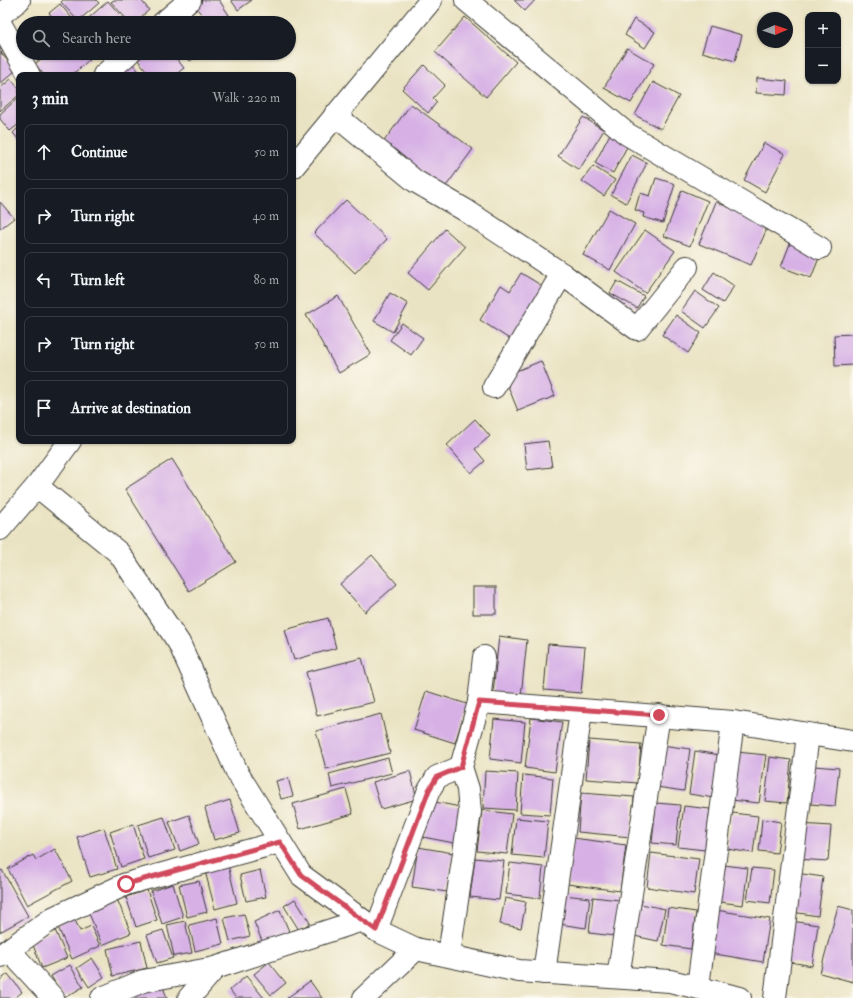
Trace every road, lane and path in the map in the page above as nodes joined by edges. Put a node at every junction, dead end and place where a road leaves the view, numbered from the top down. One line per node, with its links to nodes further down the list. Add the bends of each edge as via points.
1 (19, 0): 5 (street)
2 (190, 0): 6 (street)
3 (431, 0): 13 (street)
4 (466, 0): 15 (street, via 627,134)
5 (0, 15)
6 (171, 16)
7 (0, 24): 8 (street)
8 (16, 52)
9 (20, 60): 11 (street)
10 (121, 60): 12 (street)
11 (27, 72)
12 (107, 72)
13 (335, 115): 14 (street); 17 (street, via 415,181 465,210)
14 (296, 163)
15 (820, 248)
16 (688, 267): 17 (street, via 637,328)
17 (562, 274): 18 (street)
18 (494, 387)
19 (68, 444): 20 (street)
20 (37, 486): 21 (street); 30 (street, via 119,553 179,643 238,774)
21 (0, 529)
22 (484, 657): 23 (street)
23 (479, 702): 24 (street); 29 (street)
24 (581, 711): 25 (street); 36 (street)
25 (659, 715): 26 (street); 37 (street)
26 (733, 722): 27 (street); 38 (street)
27 (808, 735): 28 (street); 45 (street)
28 (853, 741)
29 (461, 767): 31 (street, via 437,777 429,790); 34 (street, via 468,790 470,812)
30 (280, 842): 31 (street, via 301,875); 33 (street, via 126,884 53,918)
31 (369, 925): 32 (street); 35 (street)
32 (416, 949): 34 (street); 43 (street)
33 (4, 953): 40 (street)
34 (449, 955): 36 (street)
35 (215, 968): 41 (street, via 143,981); 42 (street)
36 (544, 974): 37 (street)
37 (618, 977): 39 (street)
38 (698, 986): 39 (street); 44 (street)
39 (670, 989)
40 (53, 998)
41 (102, 998)
42 (189, 998)
43 (364, 998)
44 (740, 998)
45 (775, 998)

